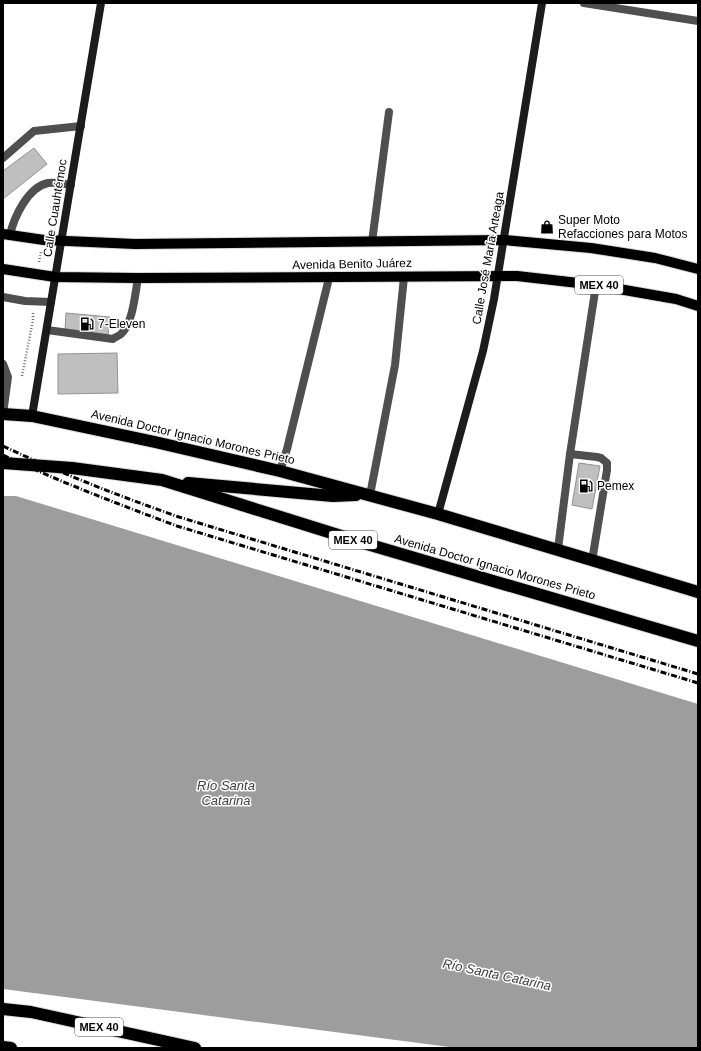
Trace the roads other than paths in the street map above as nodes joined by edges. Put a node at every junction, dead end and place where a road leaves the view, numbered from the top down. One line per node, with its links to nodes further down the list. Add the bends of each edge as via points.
1 (101, 3): 6 (street, Calle Cuauhtémoc)
2 (542, 3): 10 (street, Calle José María Arteaga)
3 (584, 3): 4 (street)
4 (698, 21)
5 (389, 112): 12 (street)
6 (80, 126): 7 (street, via 34,131); 8 (street, Calle Cuauhtémoc)
7 (3, 158)
8 (70, 185): 9 (street, via 42,185 21,206); 11 (street, Calle Cuauhtémoc)
9 (7, 234): 11 (main road, Avenida Benito Juárez)
10 (504, 240): 12 (main road, Avenida Benito Juárez); 14 (main road, Avenida Benito Juárez, via 591,248 655,258); 15 (street, Calle José María Arteaga)
11 (61, 241): 12 (main road, Avenida Benito Juárez, via 134,244); 16 (street, Calle Cuauhtémoc)
12 (372, 242)
13 (3, 269): 16 (main road, Avenida Benito Juárez / MEX 40)
14 (698, 269)
15 (498, 276): 17 (main road, Avenida Benito Juárez / MEX 40); 20 (main road, Avenida Benito Juárez / MEX 40); 33 (street, Calle José María Arteaga, via 483,351)
16 (56, 277): 18 (main road, Avenida Benito Juárez / MEX 40); 22 (street, Calle Cuauhtémoc)
17 (404, 277): 19 (main road, Avenida Benito Juárez / MEX 40); 32 (street, via 395,365)
18 (138, 278): 19 (main road, Avenida Benito Juárez / MEX 40); 24 (street, via 127,326 113,339)
19 (329, 278): 30 (street)
20 (596, 285): 23 (main road, Avenida Benito Juárez / MEX 40, via 676,299); 28 (street)
21 (3, 297): 22 (street)
22 (51, 302): 24 (street, Calle Cuauhtémoc)
23 (698, 306)
24 (47, 330): 27 (street, Calle Cuauhtémoc)
25 (3, 364): 26 (street, via 8,377)
26 (3, 414): 27 (highway, Avenida Doctor Ignacio Morones Prieto)
27 (32, 416): 30 (highway, Avenida Doctor Ignacio Morones Prieto)
28 (570, 454): 34 (street); 35 (street, via 602,458 608,466)
29 (3, 463): 31 (highway, Avenida Doctor Ignacio Morones Prieto / MEX 40, via 72,468)
30 (280, 471): 32 (highway, Avenida Doctor Ignacio Morones Prieto)
31 (162, 480): 32 (highway, via 333,496); 37 (highway, Avenida Doctor Ignacio Morones Prieto / MEX 40, via 366,544)
32 (370, 495): 33 (highway, Avenida Doctor Ignacio Morones Prieto)
33 (438, 514): 34 (highway, Avenida Doctor Ignacio Morones Prieto)
34 (558, 549): 35 (highway, Avenida Doctor Ignacio Morones Prieto)
35 (592, 561): 36 (highway, Avenida Doctor Ignacio Morones Prieto)
36 (698, 592)
37 (698, 641)
38 (3, 1010): 41 (highway, MEX 40, via 31,1012)
39 (3, 1047): 40 (highway)
40 (11, 1048)
41 (195, 1048)

